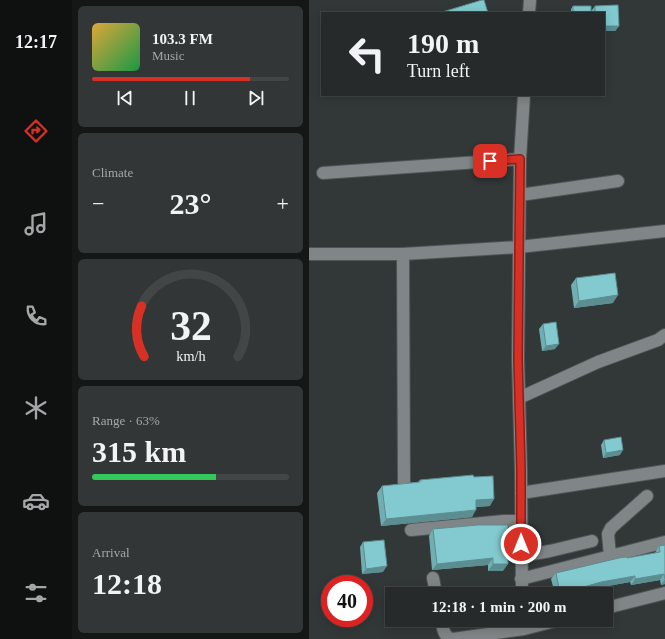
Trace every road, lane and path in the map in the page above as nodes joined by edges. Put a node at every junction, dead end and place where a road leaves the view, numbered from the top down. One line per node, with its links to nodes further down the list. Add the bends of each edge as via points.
1 (530, 0): 2 (street)
2 (529, 12)
3 (524, 96): 4 (street)
4 (520, 159): 5 (street); 7 (street)
5 (323, 173)
6 (618, 181): 7 (street)
7 (519, 195): 9 (street)
8 (665, 231): 9 (street)
9 (519, 247): 11 (street); 13 (street)
10 (309, 254): 11 (street)
11 (403, 254): 15 (street)
12 (665, 335): 13 (street)
13 (519, 398): 16 (street)
14 (665, 471): 16 (street)
15 (404, 482)
16 (521, 493): 18 (street)
17 (647, 496): 23 (street, via 611,528 608,534)
18 (521, 520): 19 (street); 22 (street)
19 (411, 530)
20 (592, 541): 22 (street)
21 (665, 542): 23 (street)
22 (521, 556): 25 (street)
23 (610, 556): 25 (street)
24 (433, 578): 26 (street)
25 (521, 579): 27 (street)
26 (435, 587)
27 (522, 587)
28 (665, 592): 29 (street)
29 (613, 606)
30 (442, 627): 32 (street, via 446,637)
31 (524, 629): 32 (street)
32 (452, 639)

